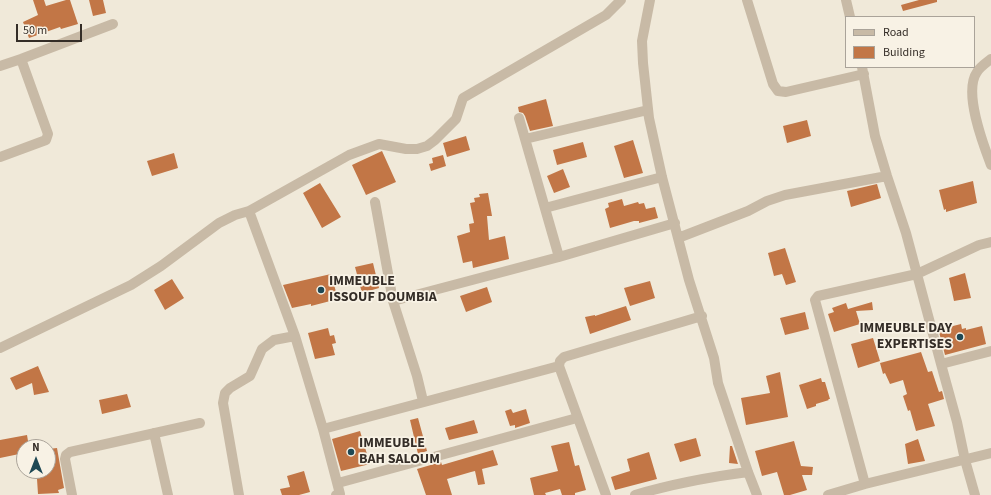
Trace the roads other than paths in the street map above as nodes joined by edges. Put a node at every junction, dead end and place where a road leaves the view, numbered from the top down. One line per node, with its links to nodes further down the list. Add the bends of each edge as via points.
1 (621, 0): 20 (street, via 606,15 463,98 456,119 427,146 406,149 379,144 349,155)
2 (650, 0): 11 (street, via 642,41)
3 (747, 0): 10 (street, via 773,84 778,91 786,92)
4 (846, 0): 5 (street)
5 (850, 16)
6 (113, 24): 7 (street)
7 (21, 59): 9 (street); 14 (street, via 48,134 46,140)
8 (991, 59): 15 (street, via 977,72 973,82 973,102 978,130)
9 (0, 66)
10 (863, 71): 16 (street, via 875,136)
11 (648, 110): 13 (street); 17 (street)
12 (519, 118): 13 (street)
13 (525, 139): 19 (street)
14 (0, 157)
15 (991, 165)
16 (887, 176): 22 (street, via 785,195); 25 (street)
17 (662, 177): 19 (street); 21 (street)
18 (375, 202): 26 (street)
19 (545, 208): 24 (street)
20 (250, 211): 28 (street); 29 (street, via 219,223 131,285)
21 (675, 223): 22 (street); 24 (street)
22 (678, 238): 27 (street)
23 (991, 242): 25 (street, via 979,245)
24 (559, 257): 26 (street)
25 (917, 274): 31 (street); 42 (street, via 818,296 815,300)
26 (393, 301): 33 (street)
27 (702, 316): 32 (street, via 564,357); 40 (street, via 721,390)
28 (294, 336): 36 (street); 45 (street, via 274,340 262,349 250,376 225,393 223,403)
29 (0, 348)
30 (991, 351): 31 (street)
31 (941, 364): 39 (street, via 958,422)
32 (559, 366): 33 (street); 34 (street)
33 (423, 401): 36 (street)
34 (577, 418): 41 (street); 47 (street)
35 (200, 423): 37 (street)
36 (323, 429): 41 (street)
37 (154, 433): 43 (street, via 70,452 65,459); 44 (street)
38 (991, 453): 39 (street)
39 (965, 460): 42 (street); 51 (street)
40 (748, 472): 48 (street, via 710,476); 49 (street)
41 (338, 483): 46 (street)
42 (865, 484): 50 (street)
43 (72, 495)
44 (168, 495)
45 (239, 495)
46 (339, 495)
47 (606, 495)
48 (635, 495)
49 (757, 495)
50 (828, 495)
51 (975, 495)

